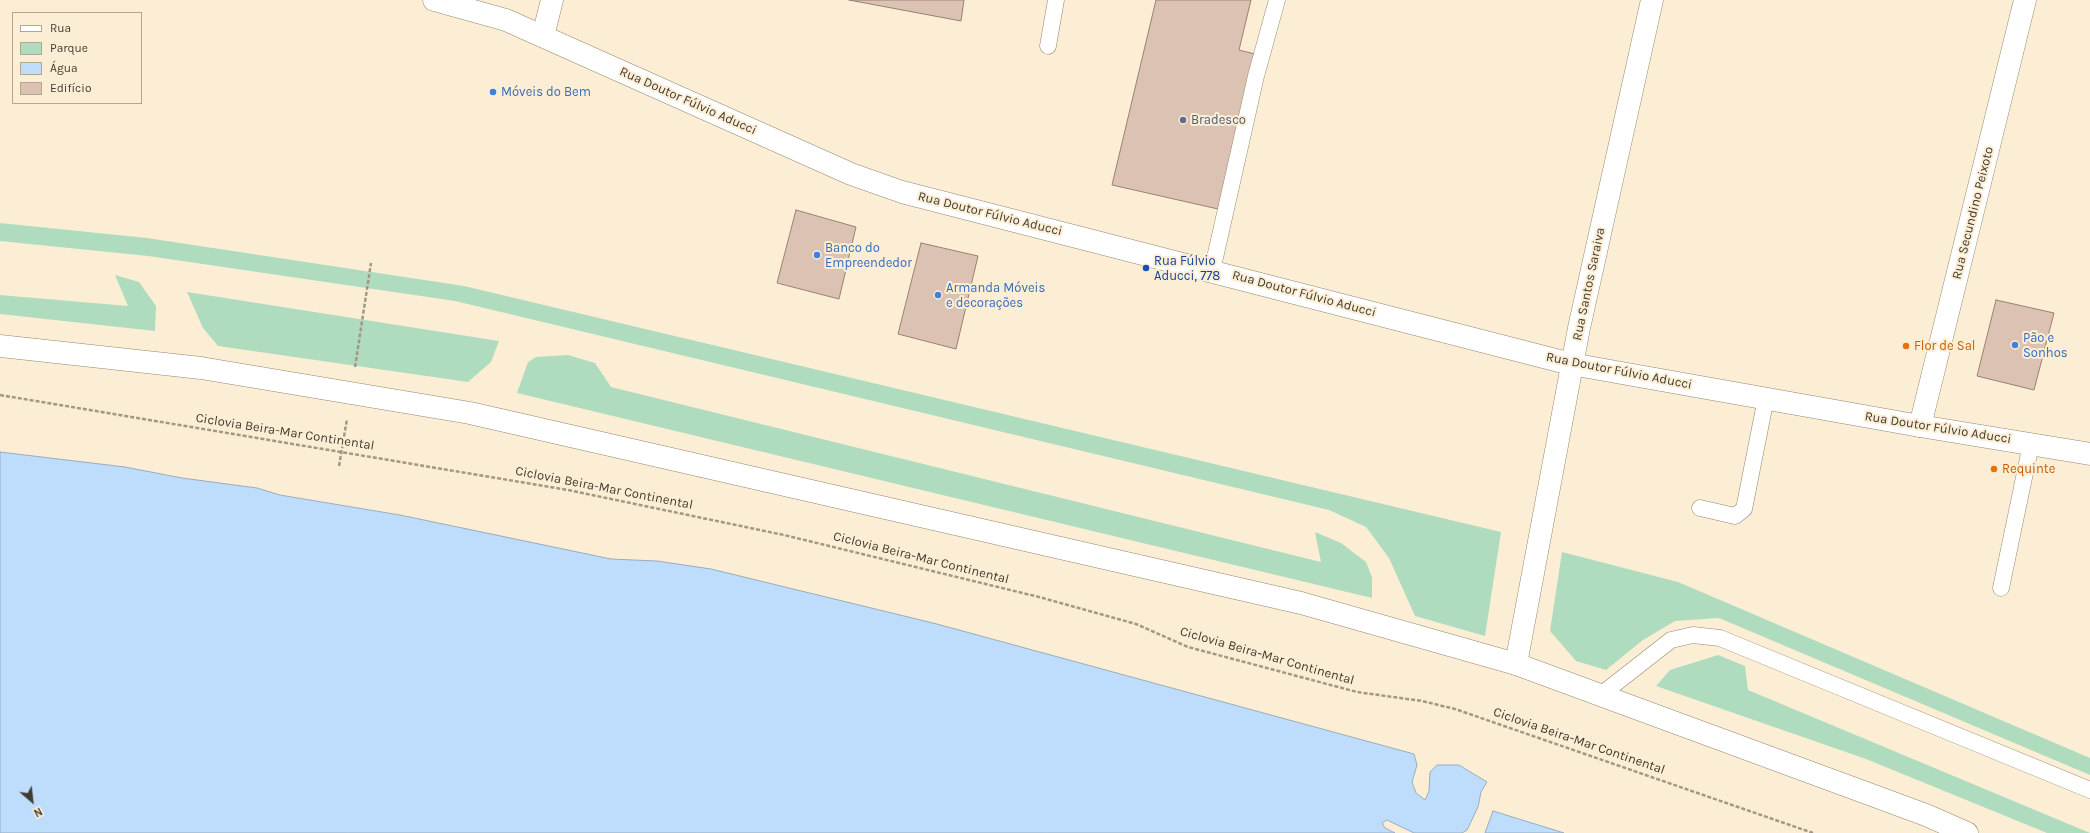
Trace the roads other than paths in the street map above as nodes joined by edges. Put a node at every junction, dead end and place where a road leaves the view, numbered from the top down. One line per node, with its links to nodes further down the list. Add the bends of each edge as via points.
1 (434, 0): 7 (main road, Rua Doutor Fúlvio Aducci, via 506,20)
2 (552, 0): 7 (main road)
3 (1056, 0): 8 (lane)
4 (1277, 0): 9 (lane, via 1256,76)
5 (1652, 0): 11 (main road, Rua Santos Saraiva)
6 (2024, 0): 13 (main road, Rua Secundino Peixoto)
7 (543, 36): 9 (main road, Rua Doutor Fúlvio Aducci, via 858,177 902,192)
8 (1048, 46)
9 (1212, 271): 11 (main road, Rua Doutor Fúlvio Aducci)
10 (0, 346): 18 (main road, via 201,368 470,413 1301,603)
11 (1571, 364): 12 (main road, Rua Doutor Fúlvio Aducci); 18 (main road, Rua Santos Saraiva)
12 (1766, 398): 13 (main road, Rua Doutor Fúlvio Aducci); 16 (lane, via 1744,509 1735,516)
13 (1920, 426): 14 (main road, Rua Doutor Fúlvio Aducci)
14 (2031, 444): 15 (main road, Rua Doutor Fúlvio Aducci); 17 (lane)
15 (2090, 454)
16 (1700, 508)
17 (2001, 588)
18 (1516, 664): 19 (main road)
19 (1602, 694): 20 (lane, via 1671,640 1693,635 1720,638); 21 (main road, via 1926,815)
20 (2090, 790)
21 (1967, 833)

